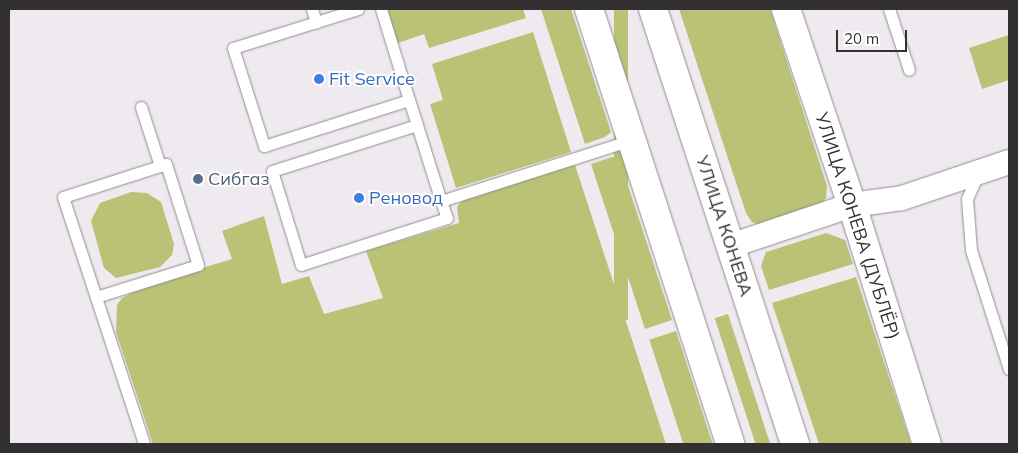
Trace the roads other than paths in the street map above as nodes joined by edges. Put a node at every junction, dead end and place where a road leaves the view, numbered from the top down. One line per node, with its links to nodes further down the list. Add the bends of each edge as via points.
1 (312, 9): 8 (lane)
2 (358, 9): 8 (lane)
3 (381, 9): 10 (lane)
4 (589, 9): 13 (main road)
5 (653, 9): 19 (main road, УЛИЦА КОНЕВА)
6 (786, 9): 18 (main road, УЛИЦА КОНЕВА (ДУБЛЁР))
7 (889, 9): 9 (lane)
8 (316, 22): 10 (lane, via 233,48 264,146)
9 (909, 70)
10 (409, 100): 12 (lane)
11 (141, 107): 15 (lane)
12 (417, 125): 17 (lane); 17 (lane, via 272,171 301,265 447,218)
13 (631, 140): 17 (lane); 23 (main road)
14 (1009, 162): 16 (street)
15 (160, 166): 20 (lane, via 63,197); 20 (lane, via 166,164 198,265)
16 (978, 172): 18 (street, via 902,198); 21 (lane, via 967,199 971,250)
17 (441, 201)
18 (852, 205): 19 (street); 25 (main road, УЛИЦА КОНЕВА (ДУБЛЁР))
19 (730, 246): 24 (main road, УЛИЦА КОНЕВА)
20 (96, 297): 22 (lane)
21 (1009, 369)
22 (144, 444)
23 (730, 444)
24 (795, 444)
25 (927, 444)

